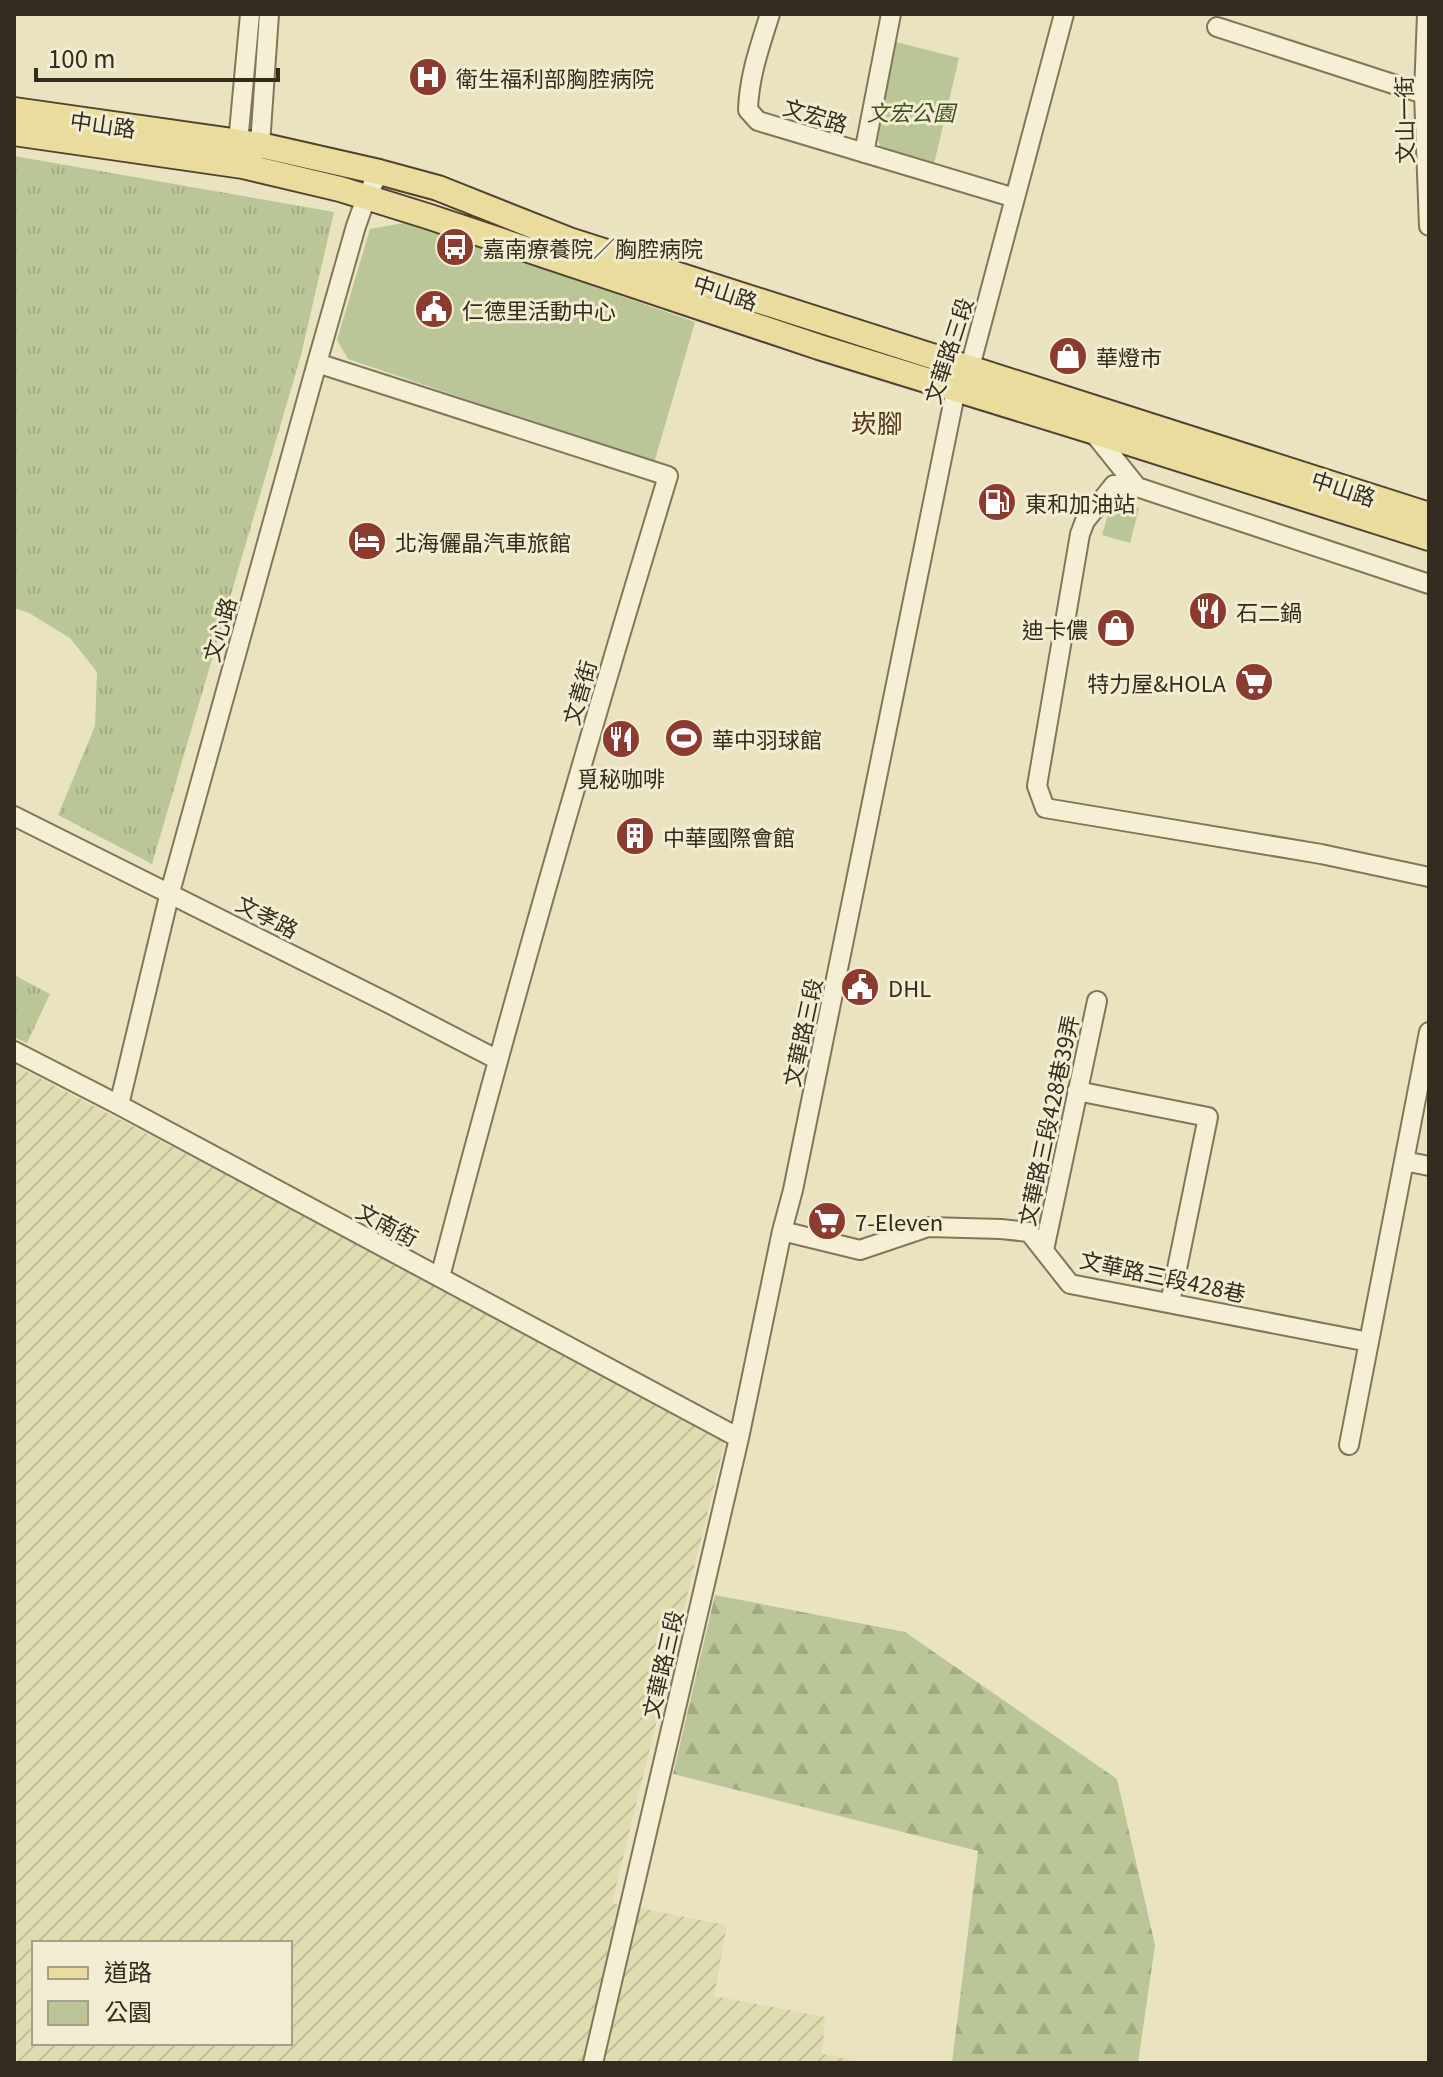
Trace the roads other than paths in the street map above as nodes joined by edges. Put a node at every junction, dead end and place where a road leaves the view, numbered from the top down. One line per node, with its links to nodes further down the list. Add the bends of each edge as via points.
1 (250, 14): 8 (street)
2 (269, 14): 8 (street)
3 (770, 14): 14 (street, 文宏路, via 752,70 748,110 758,121)
4 (891, 14): 14 (street)
5 (1064, 14): 17 (street, 文華路三段)
6 (1427, 14): 9 (street, 文山一街)
7 (1217, 27): 9 (street)
8 (257, 43): 13 (street)
9 (1424, 94): 12 (street, 文山一街)
10 (14, 110): 13 (main road, 中山路)
11 (14, 133): 13 (main road, 中山路)
12 (1428, 144): 18 (street, 文山一街)
13 (247, 152): 15 (main road, 中山路); 16 (main road, 中山路)
14 (864, 153): 17 (street, 文宏路)
15 (379, 172): 16 (street, 文心路); 20 (main road, 中山路, via 438,188 569,240)
16 (366, 198): 19 (street, 文心路); 21 (main road, 中山路)
17 (1015, 198): 20 (street, 文華路三段)
18 (1429, 226)
19 (317, 363): 29 (street, 文心路); 33 (street, 文善街, via 668,476)
20 (970, 367): 21 (street, 文華路三段); 24 (main road, 中山路)
21 (956, 389): 22 (main road, 中山路); 38 (street, 文華路三段)
22 (1092, 431): 23 (street); 25 (main road, 中山路)
23 (1137, 487): 26 (street); 28 (street, via 1114,485 1080,534 1037,786 1045,808)
24 (1429, 515)
25 (1429, 538)
26 (1429, 584)
27 (14, 816): 29 (street, 文孝路)
28 (1429, 877)
29 (170, 892): 33 (street, 文孝路); 35 (street, 文心路)
30 (1097, 1001): 34 (street, 文華路三段428巷39弄)
31 (1429, 1032): 36 (street)
32 (14, 1051): 35 (street, 文南街)
33 (498, 1060): 40 (street, 文善街)
34 (1077, 1091): 39 (street, 文華路三段428巷39弄); 41 (street, via 1208,1117)
35 (119, 1105): 40 (street, 文南街)
36 (1404, 1161): 37 (street); 42 (street)
37 (1429, 1166)
38 (782, 1231): 39 (street, 文華路三段428巷, via 860,1250 928,1227 1001,1229 1029,1232); 43 (street, 文華路三段)
39 (1044, 1250): 41 (street, 文華路三段428巷, via 1070,1284)
40 (440, 1277): 43 (street, 文南街)
41 (1170, 1303): 42 (street, 文華路三段428巷)
42 (1369, 1342): 44 (street)
43 (739, 1438): 45 (street, 文華路三段)
44 (1349, 1445)
45 (593, 2063)

